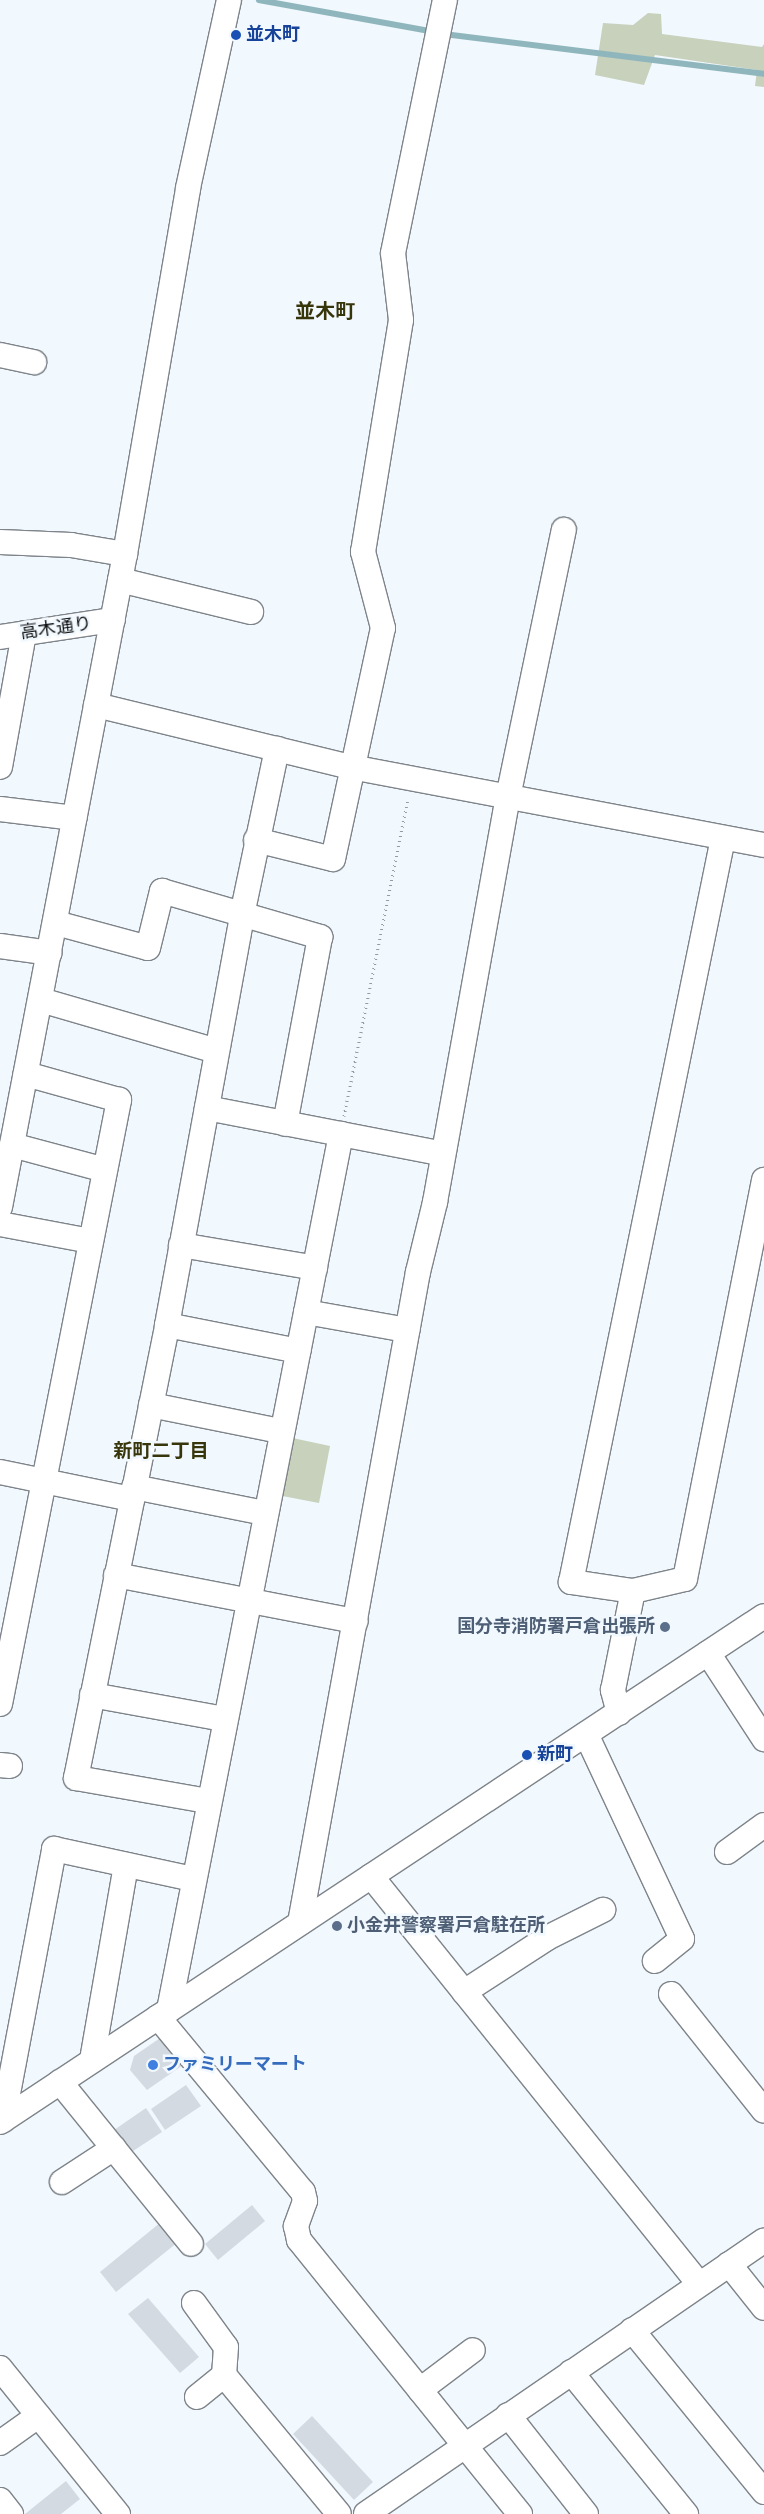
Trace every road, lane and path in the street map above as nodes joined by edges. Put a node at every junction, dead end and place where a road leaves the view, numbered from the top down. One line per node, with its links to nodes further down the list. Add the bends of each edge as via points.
1 (229, 0): 7 (street, via 188,188)
2 (444, 0): 16 (street, via 393,253 401,320 363,552 383,628)
3 (0, 355): 4 (street)
4 (34, 362)
5 (564, 530): 18 (street)
6 (0, 542): 7 (street, via 71,545)
7 (125, 554): 8 (street)
8 (120, 580): 9 (street); 10 (street)
9 (251, 612)
10 (113, 620): 11 (street, 高木通り); 13 (street)
11 (24, 633): 12 (street, 高木通り); 15 (street)
12 (0, 637)
13 (96, 704): 14 (street); 20 (street)
14 (277, 749): 16 (street); 22 (street)
15 (0, 767)
16 (351, 767): 17 (street); 22 (street, via 333,859)
17 (412, 779): 18 (street); 33 (path)
18 (508, 797): 21 (street); 35 (street)
19 (0, 809): 20 (street)
20 (74, 818): 25 (street)
21 (723, 838): 23 (street); 54 (street, via 571,1582)
22 (256, 840): 24 (street)
23 (764, 846)
24 (242, 914): 25 (street, via 162,891 148,948); 29 (street); 32 (street, via 320,937)
25 (56, 924): 27 (street)
26 (0, 946): 27 (street)
27 (50, 953): 28 (street)
28 (40, 1000): 29 (street); 30 (street)
29 (216, 1051): 31 (street)
30 (26, 1074): 34 (street); 36 (street, via 119,1100)
31 (207, 1108): 32 (street); 41 (street)
32 (285, 1124): 33 (street)
33 (341, 1134): 35 (street); 42 (street)
34 (12, 1145): 36 (street); 38 (street)
35 (443, 1154): 45 (street)
36 (105, 1170): 40 (street)
37 (764, 1180): 54 (street, via 685,1579)
38 (0, 1207)
39 (0, 1224): 40 (street)
40 (90, 1242): 50 (street)
41 (181, 1245): 42 (street); 44 (street)
42 (315, 1268): 43 (street)
43 (306, 1312): 45 (street); 46 (street)
44 (167, 1325): 46 (street); 47 (street)
45 (407, 1330): 57 (street)
46 (298, 1351): 48 (street)
47 (151, 1405): 48 (street); 51 (street)
48 (280, 1431): 52 (street)
49 (0, 1472): 50 (street)
50 (42, 1481): 51 (street); 60 (street)
51 (133, 1493): 52 (street); 53 (street)
52 (264, 1513): 55 (street)
53 (116, 1575): 55 (street); 59 (street)
54 (632, 1591): 61 (street, via 613,1690)
55 (247, 1600): 57 (street); 62 (street)
56 (764, 1616): 58 (street)
57 (356, 1621): 72 (street)
58 (708, 1653): 61 (street); 64 (street)
59 (92, 1695): 62 (street); 65 (street, via 76,1778)
60 (0, 1704)
61 (619, 1713): 63 (street)
62 (224, 1719): 65 (street)
63 (586, 1734): 69 (street); 73 (street, via 682,1939)
64 (764, 1739)
65 (208, 1801): 70 (street)
66 (764, 1825): 67 (street)
67 (727, 1852)
68 (126, 1865): 70 (street); 77 (street); 80 (street, via 54,1849)
69 (371, 1876): 72 (street); 74 (street)
70 (193, 1879): 76 (street)
71 (603, 1910): 74 (street, via 547,1938)
72 (300, 1923): 76 (street)
73 (655, 1961)
74 (464, 1992): 86 (street)
75 (671, 1994): 79 (street)
76 (164, 2014): 77 (street); 94 (street, via 303,2192 305,2202 296,2226 299,2240)
77 (92, 2060): 78 (street)
78 (60, 2082): 80 (street); 81 (street)
79 (764, 2111)
80 (1, 2121)
81 (114, 2148): 82 (street); 84 (street)
82 (62, 2182)
83 (764, 2240): 85 (street)
84 (191, 2244)
85 (729, 2264): 86 (street); 88 (street)
86 (700, 2284): 89 (street)
87 (194, 2303): 93 (street, via 226,2347)
88 (764, 2308)
89 (632, 2330): 92 (street); 100 (street)
90 (473, 2350): 94 (street)
91 (0, 2368): 97 (street)
92 (571, 2372): 96 (street); 108 (street)
93 (224, 2375): 95 (street); 104 (street)
94 (420, 2390): 99 (street)
95 (197, 2398)
96 (508, 2415): 99 (street); 107 (street)
97 (38, 2416): 98 (street); 103 (street)
98 (0, 2443)
99 (464, 2445): 105 (street); 106 (street)
100 (764, 2492)
101 (0, 2500): 102 (street)
102 (11, 2514)
103 (118, 2514)
104 (339, 2514)
105 (366, 2514)
106 (520, 2514)
107 (586, 2514)
108 (686, 2514)

